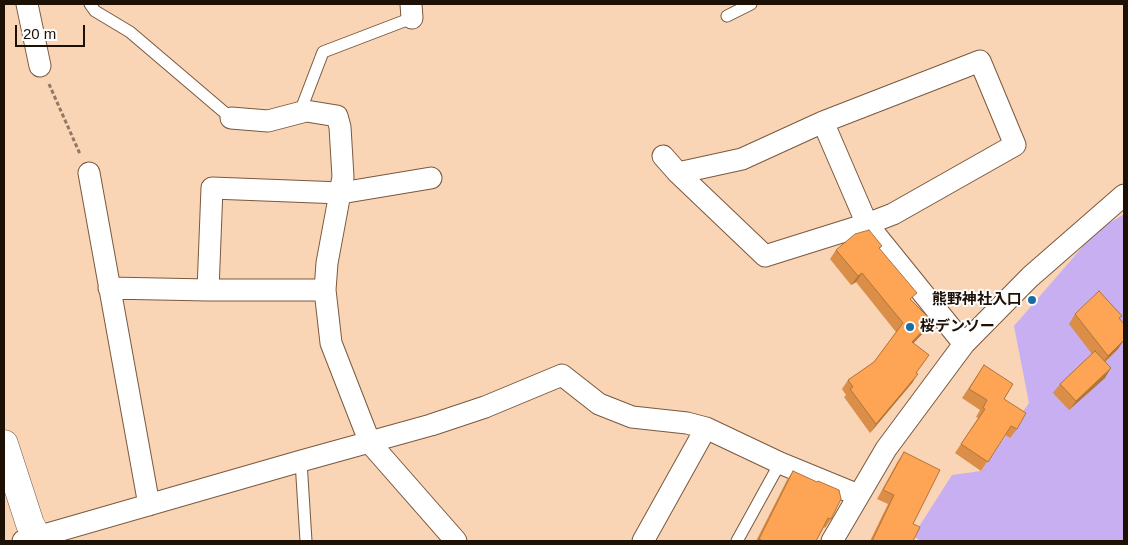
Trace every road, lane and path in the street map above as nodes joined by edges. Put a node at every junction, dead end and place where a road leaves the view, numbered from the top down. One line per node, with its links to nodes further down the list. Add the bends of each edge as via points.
1 (27, 4): 6 (street)
2 (90, 4): 8 (lane, via 95,11 130,32)
3 (752, 4): 5 (lane)
4 (411, 11): 7 (lane, via 323,52)
5 (727, 16)
6 (40, 66): 11 (path)
7 (300, 112): 8 (street, via 268,121); 14 (street, via 337,116 343,178)
8 (231, 118)
9 (823, 122): 12 (street, via 742,159); 16 (street); 16 (street, via 980,61 984,70 1015,145 893,214)
10 (664, 156): 12 (street)
11 (89, 173): 17 (street)
12 (678, 173): 16 (street, via 765,256)
13 (431, 178): 14 (street)
14 (341, 193): 18 (street, via 212,188); 19 (street)
15 (1122, 200): 20 (street, via 1030,278)
16 (867, 224): 20 (street)
17 (109, 288): 18 (street); 27 (street)
18 (208, 290): 19 (street)
19 (325, 290): 22 (street, via 331,343)
20 (964, 344): 26 (street, via 886,449)
21 (706, 428): 22 (street, via 632,417 600,404 562,375 485,408); 25 (street); 31 (street)
22 (370, 443): 24 (street); 30 (street)
23 (4, 444): 28 (street)
24 (301, 461): 27 (street); 29 (lane)
25 (780, 463): 26 (street); 32 (lane)
26 (858, 495): 33 (street)
27 (149, 505): 28 (street)
28 (34, 540)
29 (306, 541)
30 (456, 541)
31 (642, 541)
32 (737, 541)
33 (832, 541)

